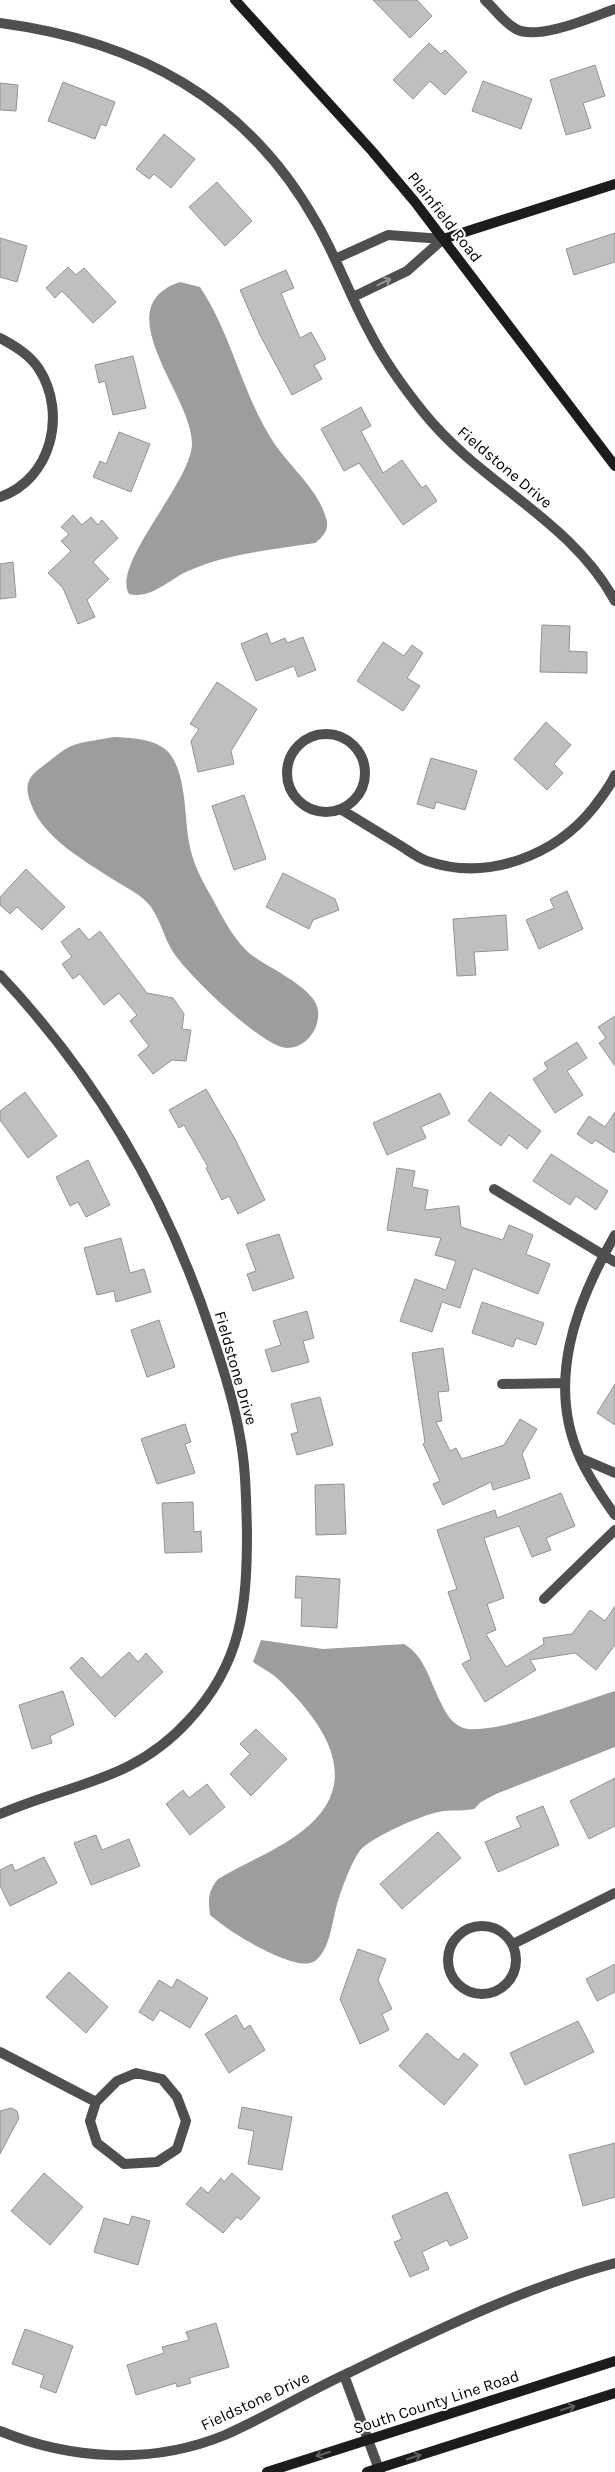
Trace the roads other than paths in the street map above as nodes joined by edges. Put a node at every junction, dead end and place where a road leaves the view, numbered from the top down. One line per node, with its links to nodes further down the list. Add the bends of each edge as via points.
1 (235, 0): 6 (main road, Plainfield Road, via 372,151)
2 (485, 0): 3 (street, via 518,31 551,30)
3 (615, 10)
4 (0, 23): 7 (street, Fieldstone Drive, via 70,35 107,47 161,68 192,88 243,128 278,166 316,221)
5 (615, 184): 6 (main road)
6 (443, 239): 7 (street, via 388,235); 8 (street, one-way to 6, via 407,271); 10 (main road, Plainfield Road)
7 (335, 259): 8 (street, Fieldstone Drive)
8 (352, 297): 12 (street, Fieldstone Drive, via 385,359 425,414 469,460 536,511 576,547 596,569)
9 (0, 338): 11 (street, via 19,348 38,368 50,392 54,419 49,448 34,474 11,493)
10 (615, 466)
11 (0, 497)
12 (615, 601)
13 (615, 775): 14 (street, via 588,815 563,838 539,853 488,867 467,868 425,861)
14 (342, 810): 14 (street, via 317,813 295,800 285,777 290,752 309,736 334,733 356,746 366,769 361,793)
15 (0, 975): 27 (street, Fieldstone Drive, via 54,1036 91,1085 140,1165 198,1292 222,1365 240,1438 246,1495 247,1581 241,1624 219,1682 174,1736 153,1753 115,1774)
16 (494, 1189): 18 (street)
17 (615, 1235): 18 (street)
18 (604, 1255): 19 (street); 20 (street, via 576,1316)
19 (615, 1262)
20 (565, 1383): 21 (street); 22 (street, via 566,1408)
21 (502, 1384)
22 (580, 1458): 23 (street); 24 (street)
23 (615, 1473)
24 (615, 1515)
25 (615, 1530): 26 (street)
26 (544, 1598)
27 (0, 1814)
28 (615, 1893): 29 (street)
29 (513, 1944): 29 (street, via 497,1929 476,1925 456,1935 447,1955 450,1976 466,1992 487,1995 507,1985 516,1965)
30 (0, 2052): 31 (street)
31 (96, 2102): 31 (street, via 90,2121 97,2143 124,2164 157,2162 177,2149 186,2121 177,2097 162,2079 136,2073 117,2081)
32 (615, 2263): 34 (street, Fieldstone Drive, via 509,2300)
33 (615, 2361): 37 (main road, South County Line Road)
34 (344, 2375): 36 (street, Fieldstone Drive, via 224,2435 162,2452 118,2456 86,2454 53,2449); 37 (street)
35 (615, 2393): 38 (main road, one-way to 35)
36 (0, 2431)
37 (369, 2440): 38 (street); 39 (main road, South County Line Road, one-way to 39)
38 (379, 2470): 40 (main road)
39 (266, 2472)
40 (367, 2472)

